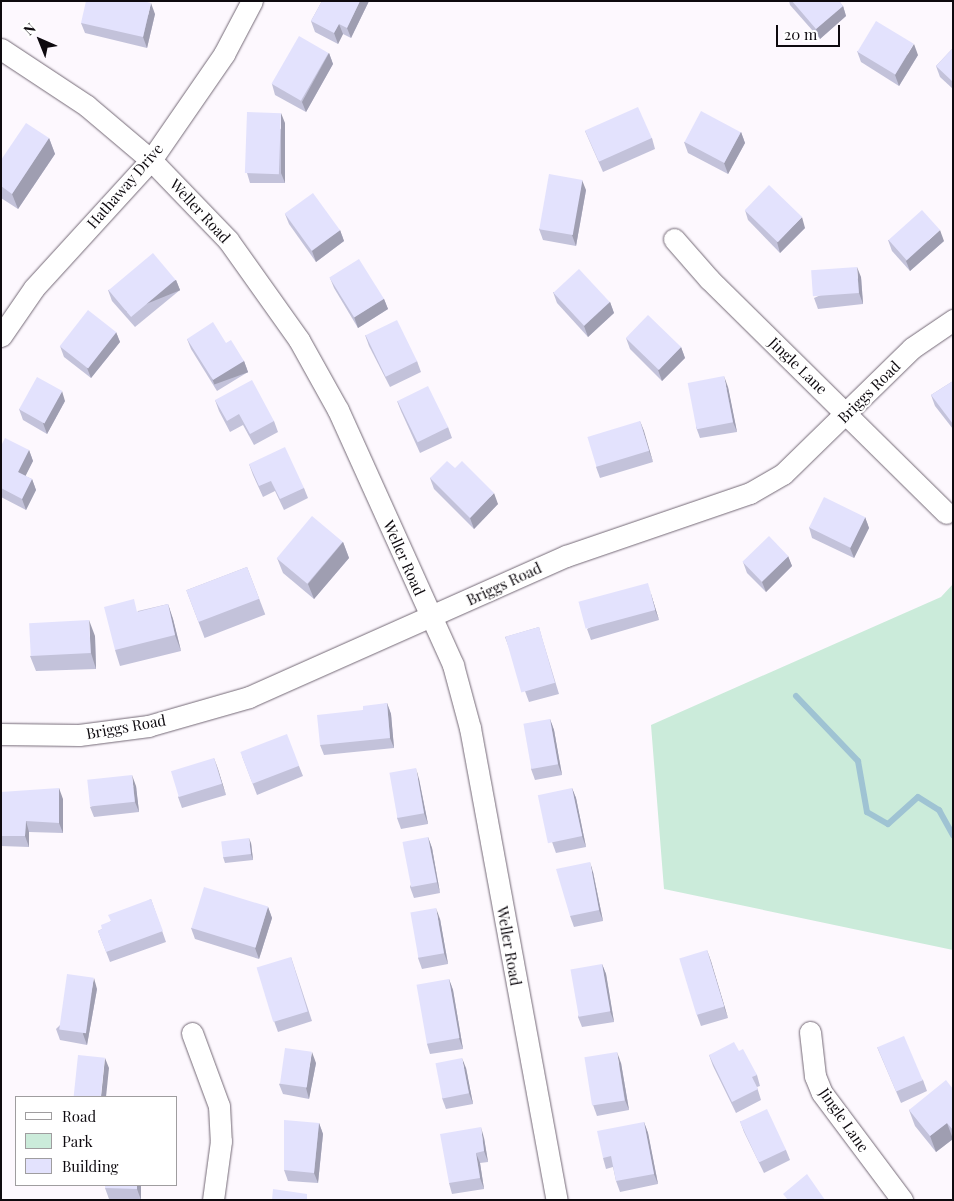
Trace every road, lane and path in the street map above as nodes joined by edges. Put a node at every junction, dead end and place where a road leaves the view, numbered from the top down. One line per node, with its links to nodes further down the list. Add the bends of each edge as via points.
1 (252, 1): 3 (street, Hathaway Drive, via 224,54)
2 (1, 49): 3 (street, Weller Road, via 87,106)
3 (151, 160): 6 (street, Hathaway Drive, via 34,288); 9 (street, Weller Road, via 228,240 299,340 338,410)
4 (674, 240): 7 (street, Jingle Lane, via 709,279)
5 (953, 320): 7 (street, Briggs Road, via 912,348)
6 (1, 336)
7 (847, 414): 8 (street, Jingle Lane); 9 (street, Briggs Road, via 783,474 750,493 566,556)
8 (946, 513)
9 (431, 618): 10 (street, Briggs Road, via 249,697 148,726 79,735); 14 (street, Weller Road, via 453,665 470,728)
10 (1, 734)
11 (810, 1032): 15 (street, Jingle Lane, via 815,1076 822,1093)
12 (192, 1033): 13 (street, via 219,1106 221,1141)
13 (214, 1200)
14 (557, 1200)
15 (902, 1200)

